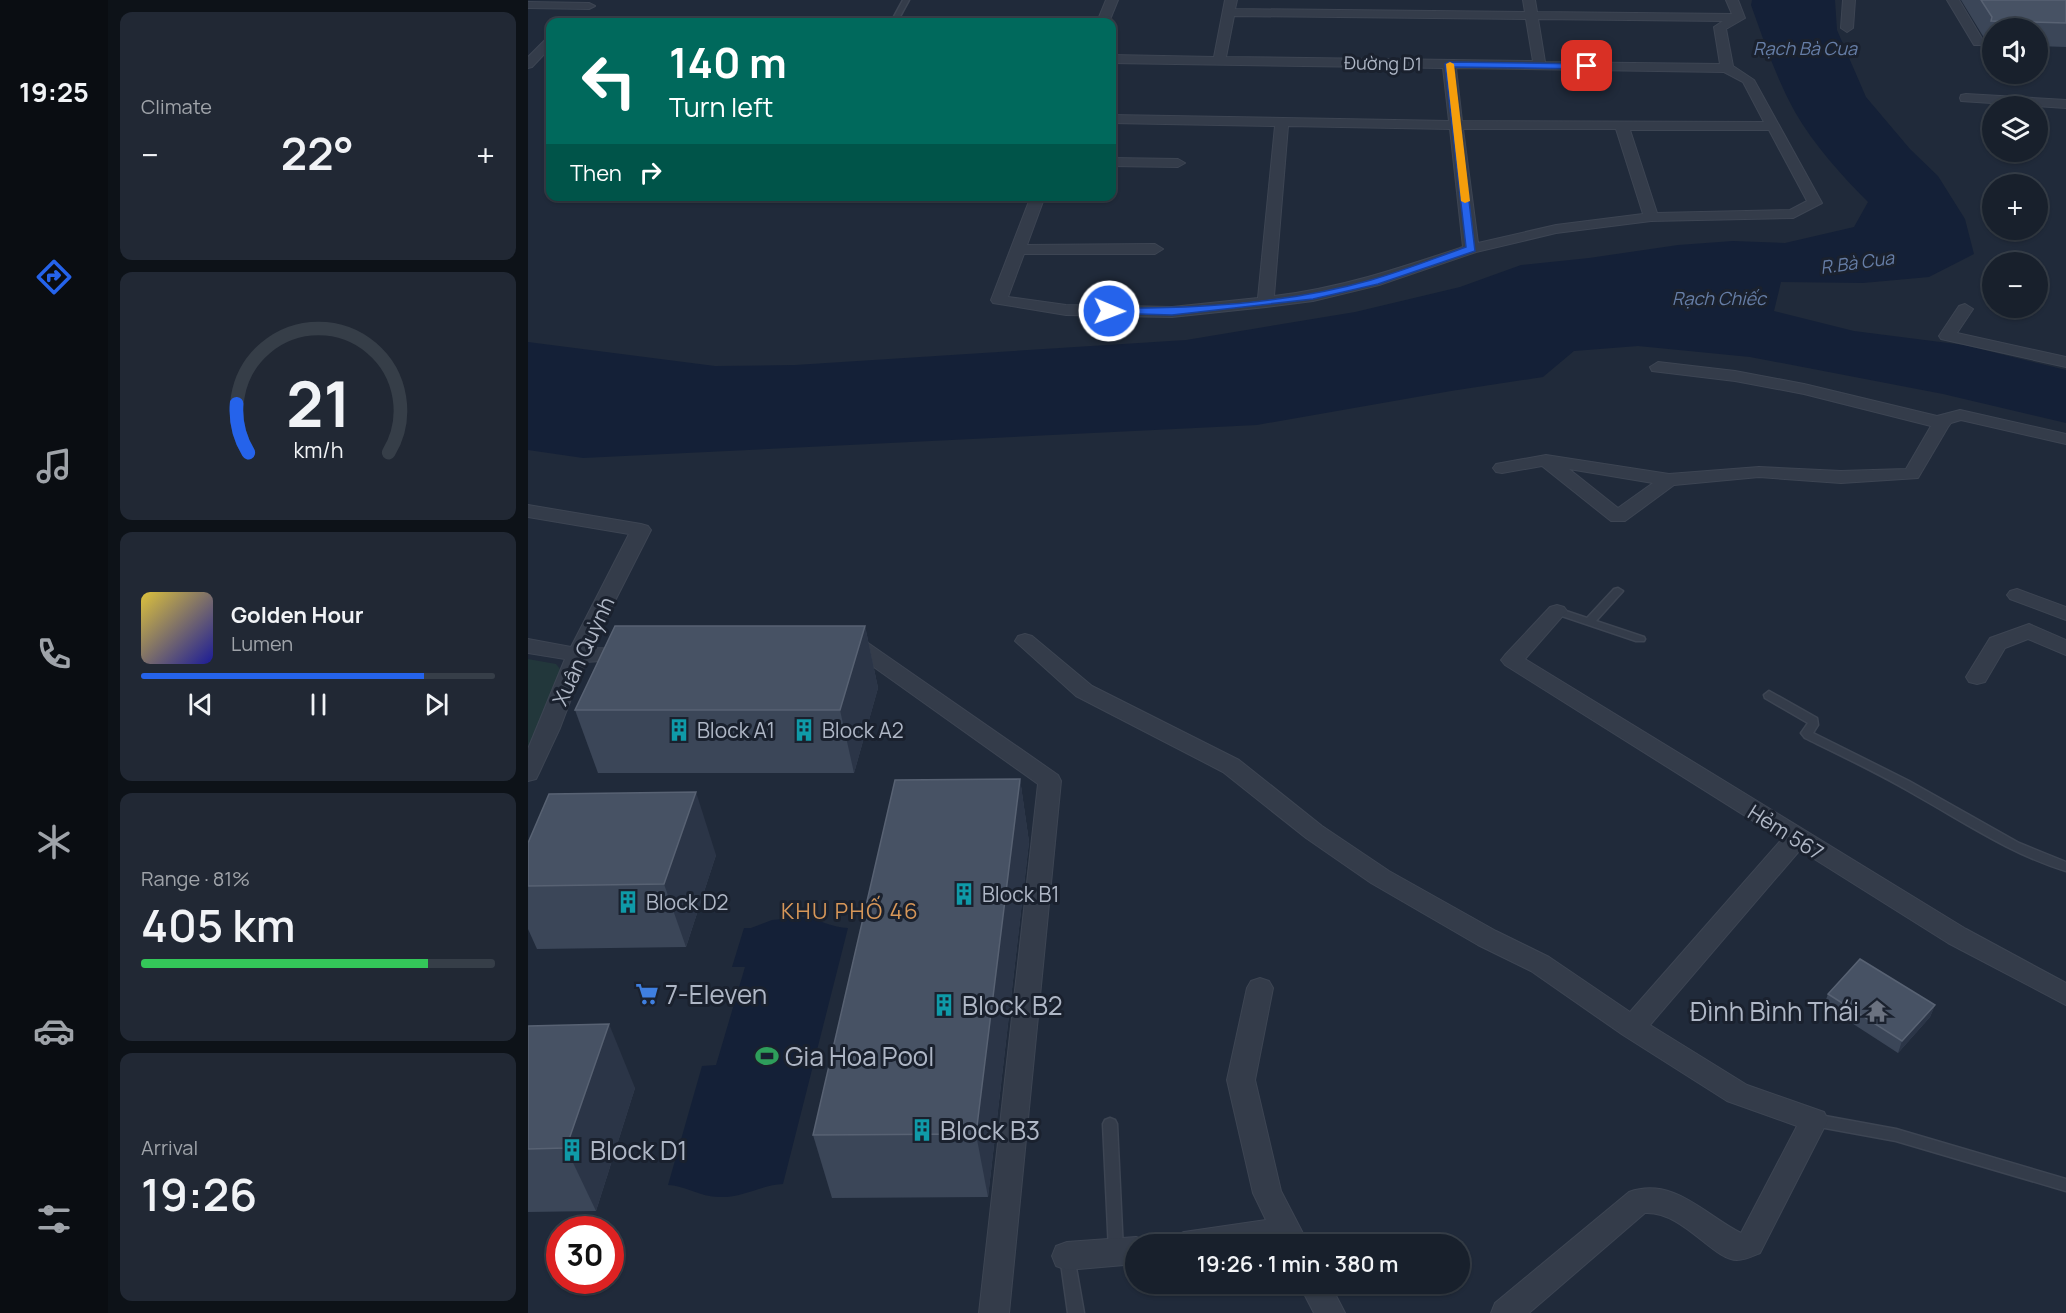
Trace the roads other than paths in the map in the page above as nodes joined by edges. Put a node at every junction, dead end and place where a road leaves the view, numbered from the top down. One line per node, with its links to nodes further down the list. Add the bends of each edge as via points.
1 (906, 0): 14 (lane)
2 (1112, 0): 15 (street)
3 (1435, 0): 11 (street)
4 (1529, 0): 12 (street)
5 (1732, 0): 16 (street)
6 (1849, 0): 17 (street)
7 (1953, 0): 18 (street)
8 (592, 3): 9 (street); 13 (street)
9 (528, 5)
10 (1230, 6): 11 (street); 23 (street)
11 (1439, 15): 12 (street)
12 (1532, 16): 16 (street); 26 (street)
13 (577, 17)
14 (896, 18)
15 (1105, 18)
16 (1739, 18): 27 (street, via 1720,27)
17 (1847, 28)
18 (1978, 42)
19 (546, 45): 21 (street)
20 (546, 46): 24 (street)
21 (528, 48)
22 (1116, 59): 23 (street, Đường D1)
23 (1219, 61): 25 (street, Đường D1)
24 (528, 64)
25 (1449, 64): 26 (street, Đường D1); 32 (street)
26 (1540, 66): 27 (street, Đường D1)
27 (1727, 68): 34 (street, via 1748,80)
28 (1966, 98): 29 (street)
29 (2066, 104)
30 (1116, 119): 31 (street)
31 (1282, 122): 32 (street); 42 (street)
32 (1456, 125): 33 (street); 40 (street)
33 (1622, 126): 34 (street); 38 (street)
34 (1773, 126): 38 (street, via 1815,203 1793,214)
35 (1116, 162): 36 (street)
36 (1178, 163)
37 (1036, 201): 41 (street)
38 (1651, 216): 40 (street, via 1556,230)
39 (1155, 249): 41 (street)
40 (1471, 249): 42 (street, via 1374,282)
41 (1018, 250): 42 (street, via 999,300 1066,310 1172,312)
42 (1266, 302)
43 (1965, 309): 44 (street, via 1947,336)
44 (2066, 362)
45 (1658, 367): 46 (street, via 1804,389)
46 (1942, 423): 47 (street, via 1960,416); 50 (street, via 1912,474 1841,477 1759,472)
47 (2066, 439)
48 (1546, 460): 49 (street); 50 (street); 50 (street, via 1618,517)
49 (1502, 468)
50 (1669, 480)
51 (528, 511): 63 (street, Xuân Quỳnh, via 641,530)
52 (1618, 591): 56 (lane)
53 (2017, 595): 55 (street)
54 (1557, 611): 56 (lane); 67 (street, Hẻm 567, via 1512,660)
55 (2066, 614)
56 (1590, 621): 57 (lane)
57 (1640, 639)
58 (1025, 642): 71 (street, via 1084,691 1231,766 1314,832 1380,877 1540,964)
59 (528, 646): 63 (street)
60 (2066, 648): 64 (street, via 2029,631 1997,643)
61 (825, 649): 80 (street, via 861,648 1050,781)
62 (648, 653): 63 (street)
63 (577, 655): 66 (street, Xuân Quỳnh)
64 (1977, 677)
65 (1768, 695): 68 (lane, via 1813,721 1809,735 1935,800 1999,839)
66 (528, 773)
67 (1796, 838): 70 (street, Hẻm 567, via 1957,936); 71 (street)
68 (2066, 867)
69 (1260, 988): 75 (street, via 1241,1080 1267,1193)
70 (2066, 994)
71 (1632, 1027): 72 (street, via 1737,1093)
72 (1814, 1120): 74 (lane, via 1896,1135); 83 (street, via 1750,1244 1736,1247 1686,1212 1657,1200 1640,1201)
73 (1110, 1124): 76 (lane)
74 (2066, 1185)
75 (1288, 1234)
76 (1125, 1243)
77 (1125, 1251): 78 (street)
78 (1067, 1256): 81 (lane)
79 (1320, 1294): 82 (street)
80 (994, 1313)
81 (1076, 1313)
82 (1330, 1313)
83 (1506, 1313)

